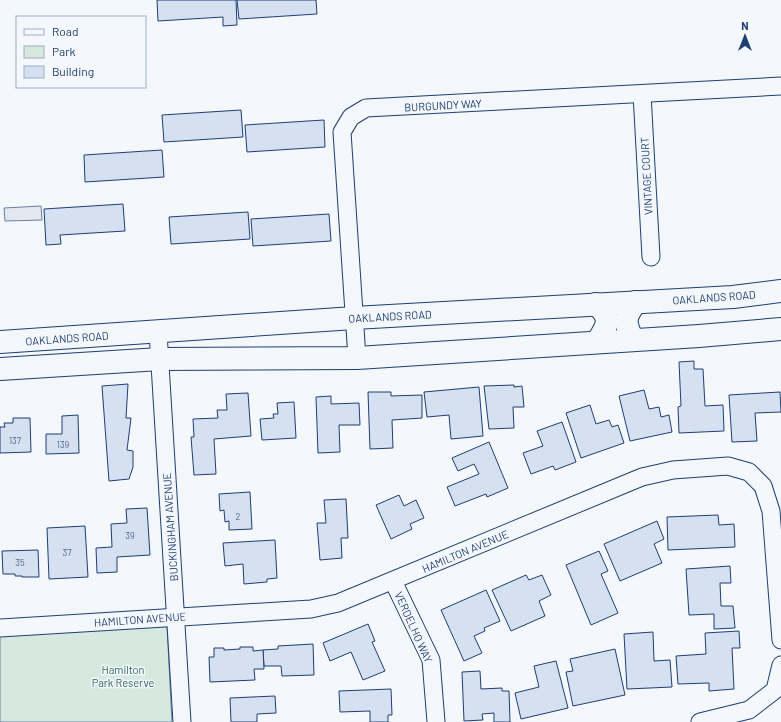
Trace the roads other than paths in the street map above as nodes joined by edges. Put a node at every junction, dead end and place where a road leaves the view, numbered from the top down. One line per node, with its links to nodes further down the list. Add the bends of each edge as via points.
1 (781, 86): 2 (street, BURGUNDY WAY)
2 (642, 94): 3 (street, VINTAGE COURT); 7 (street, BURGUNDY WAY, via 366,108 351,116 342,132)
3 (651, 257)
4 (781, 291): 5 (main road, OAKLANDS ROAD)
5 (636, 302): 6 (main road, OAKLANDS ROAD); 10 (main road, via 626,316 626,325)
6 (596, 304): 7 (main road, OAKLANDS ROAD); 12 (main road, via 605,312 607,320 606,328)
7 (354, 318): 9 (main road, OAKLANDS ROAD); 13 (street, BURGUNDY WAY)
8 (781, 328): 10 (main road)
9 (158, 332): 11 (main road, OAKLANDS ROAD); 14 (street, BUCKINGHAM AVENUE)
10 (633, 340): 12 (main road)
11 (0, 342)
12 (597, 342): 13 (main road)
13 (357, 358): 14 (main road)
14 (160, 359): 15 (main road); 17 (street, BUCKINGHAM AVENUE)
15 (0, 369)
16 (393, 581): 17 (street, HAMILTON AVENUE, via 338,603 311,609); 19 (street, HAMILTON AVENUE, via 642,476 673,470 728,466 748,472 763,486 771,511); 22 (street, VERDELHO WAY, via 431,660)
17 (176, 616): 18 (street, HAMILTON AVENUE); 21 (street, BUCKINGHAM AVENUE)
18 (0, 628)
19 (781, 640)
20 (781, 665): 23 (street, via 775,690 749,710)
21 (182, 722)
22 (436, 722)
23 (700, 722)

